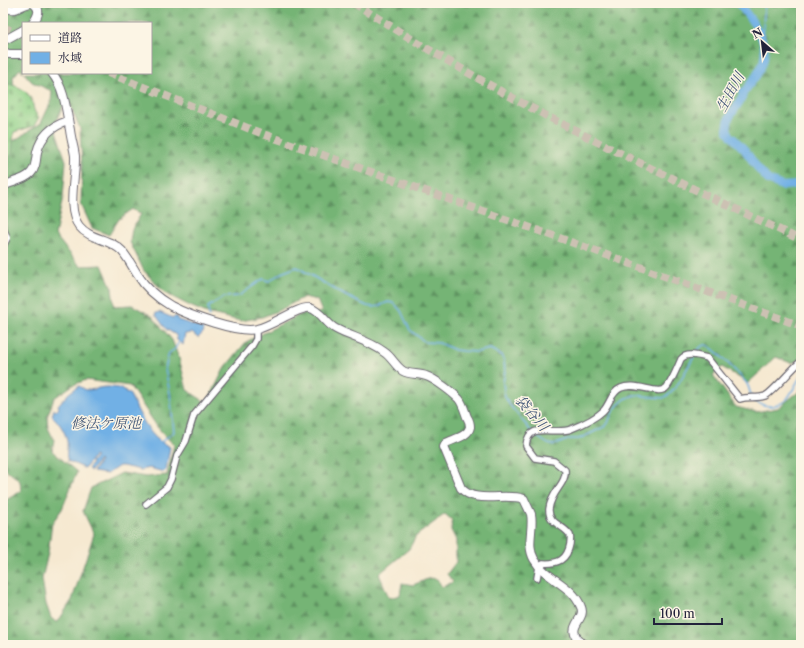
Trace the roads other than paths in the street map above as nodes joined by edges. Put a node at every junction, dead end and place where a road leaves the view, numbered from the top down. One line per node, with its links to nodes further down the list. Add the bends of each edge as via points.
1 (31, 3): 2 (street, via 16,10); 3 (street, via 38,7 39,11)
2 (3, 6)
3 (34, 22)
4 (22, 31): 5 (street)
5 (3, 42)
6 (3, 52): 7 (street)
7 (22, 54)
8 (53, 74): 9 (street, via 62,91)
9 (68, 121): 10 (street, via 45,134 31,173); 13 (street, via 75,156 73,210 79,226 92,237 120,248 147,287 172,306 234,328)
10 (3, 186)
11 (3, 230): 12 (street, via 6,238)
12 (3, 244)
13 (256, 330): 15 (street, via 256,339 252,346 194,416 167,487); 16 (street, via 304,307 311,308 334,328 383,351 402,371 425,375 449,391 459,400 470,423 470,428 463,436 450,440 444,447 461,488 466,494 474,497 510,496 524,499 531,514 531,551)
14 (799, 363): 16 (street, via 770,393 740,398 707,358 683,356 664,390 627,386 615,392 602,413 594,418 564,431 541,430 529,435 526,446 532,455 554,461 565,470 566,475 552,496 549,511 553,521 569,535 568,552 561,560 553,564 543,562)
15 (146, 504)
16 (539, 567): 17 (street); 18 (street, via 574,594 582,608 574,634)
17 (537, 578)
18 (584, 645)

